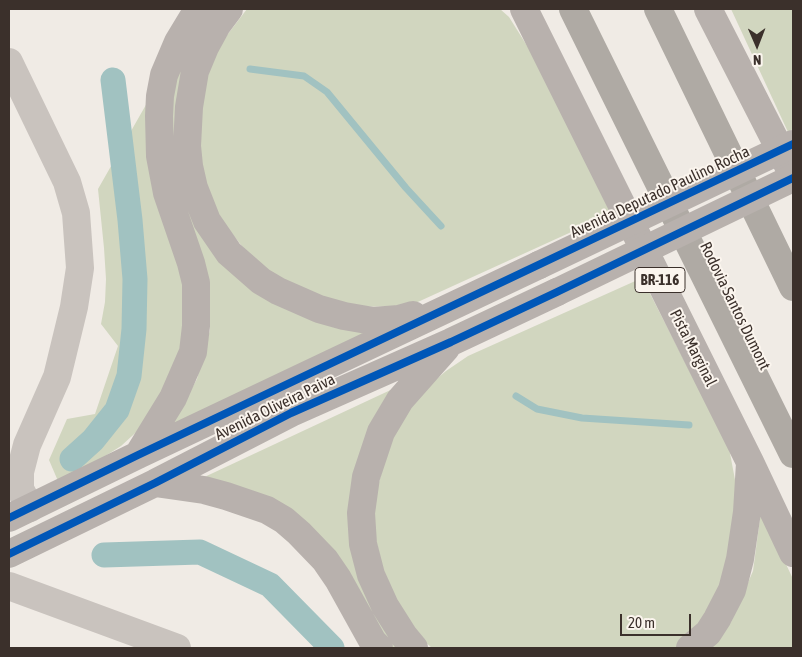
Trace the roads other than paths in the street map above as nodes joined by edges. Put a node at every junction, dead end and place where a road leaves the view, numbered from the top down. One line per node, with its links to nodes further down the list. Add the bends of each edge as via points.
1 (198, 9): 15 (main road, via 178,42 164,75 159,116 160,156 167,193 196,283 193,352 173,398)
2 (229, 9): 12 (main road, via 217,25 195,71 186,146 194,188 207,221 229,253 261,281 278,291 344,316 373,321 399,319)
3 (573, 9): 14 (highway, Rodovia Santos Dumont / BR-116)
4 (658, 9): 11 (highway)
5 (708, 9): 9 (main road)
6 (524, 11): 16 (main road, Pista Marginal / BR-116)
7 (9, 62): 18 (street, via 67,182 76,213 80,268 58,377 27,445 20,472)
8 (793, 144): 10 (main road, Avenida Deputado Paulino Rocha, bridge)
9 (793, 176): 13 (main road, Avenida Oliveira Paiva, bridge)
10 (539, 265): 12 (main road, Avenida Oliveira Paiva)
11 (793, 287)
12 (456, 304): 15 (main road, Avenida Oliveira Paiva)
13 (450, 342): 17 (main road, Avenida Oliveira Paiva, via 291,413); 24 (main road, via 400,400 381,432 366,477 361,513 371,575 385,606)
14 (793, 454)
15 (138, 455): 18 (main road, Avenida Oliveira Paiva)
16 (750, 462): 19 (main road, Pista Marginal / BR-116); 25 (main road, via 747,512 732,590 708,633)
17 (155, 483): 20 (main road, Avenida Oliveira Paiva); 23 (main road, via 226,496 267,510 284,520 325,560)
18 (19, 513)
19 (793, 553)
20 (9, 554)
21 (9, 586): 22 (street)
22 (177, 648)
23 (379, 648)
24 (414, 648)
25 (690, 648)

